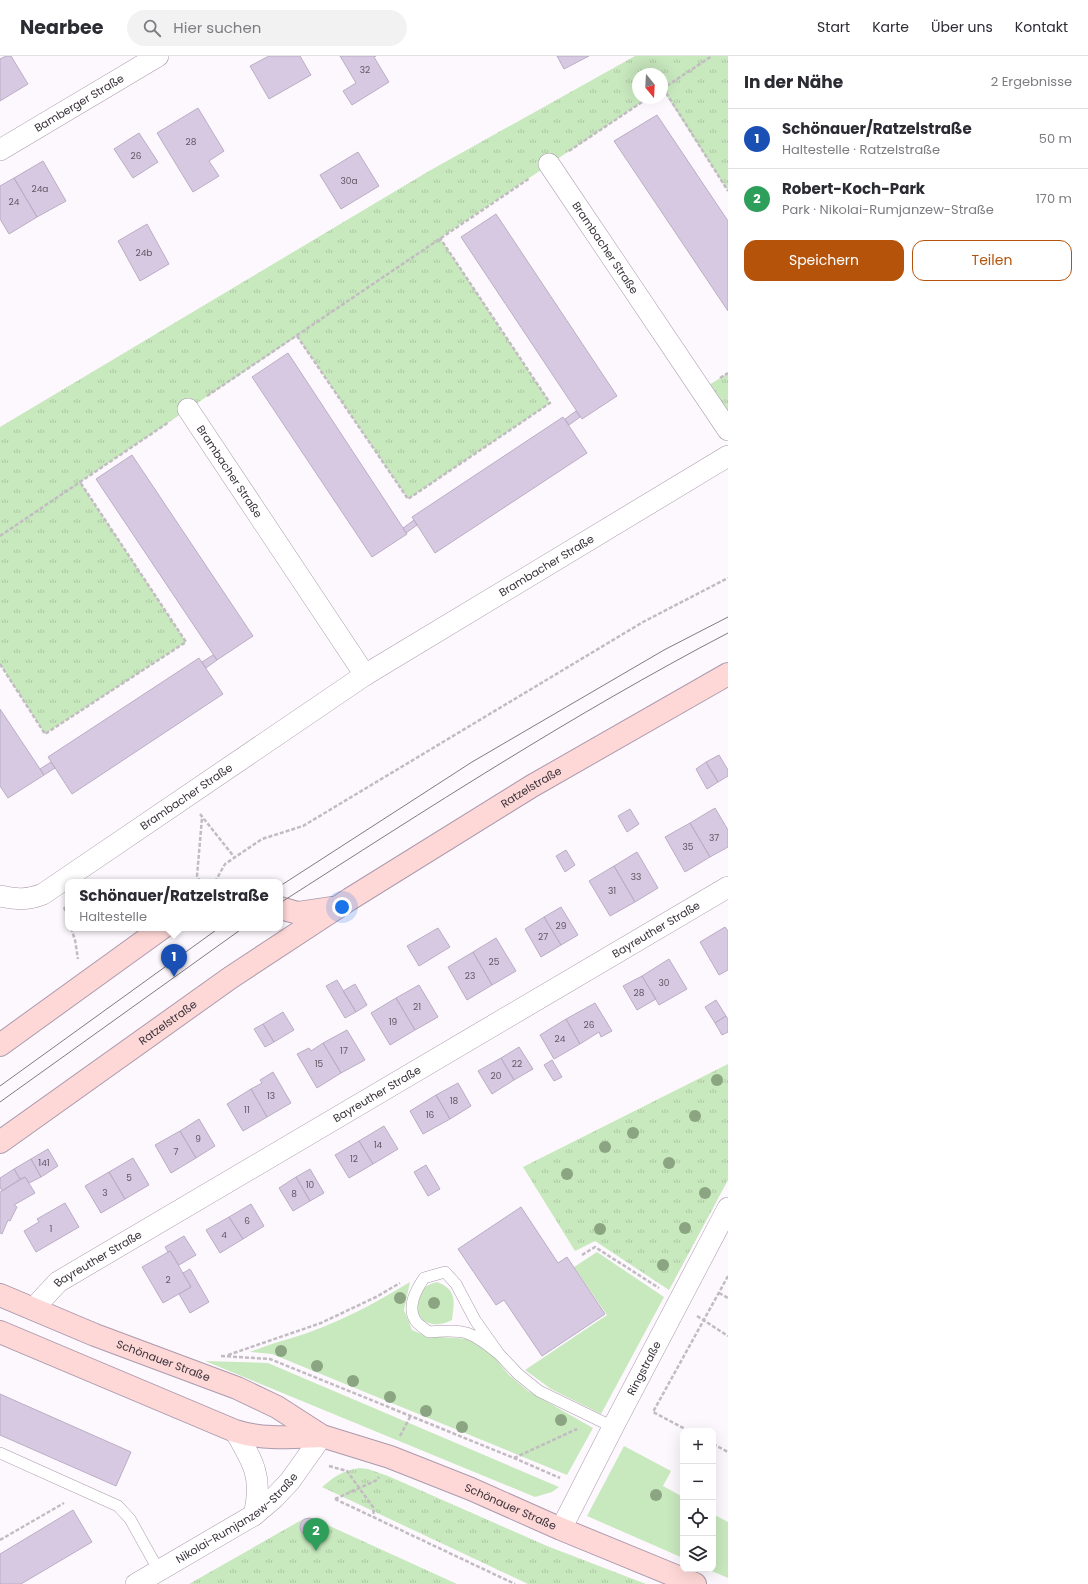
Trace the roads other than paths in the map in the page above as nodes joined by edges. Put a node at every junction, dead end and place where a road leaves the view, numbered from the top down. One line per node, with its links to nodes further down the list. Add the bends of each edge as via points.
1 (158, 56): 2 (street, Bamberger Straße)
2 (0, 150)
3 (549, 164): 5 (street, Brambacher Straße)
4 (188, 409): 8 (street, Brambacher Straße)
5 (728, 430)
6 (728, 456): 8 (street, Brambacher Straße)
7 (728, 674): 13 (main road, Ratzelstraße, via 532,786)
8 (365, 675): 9 (street, Brambacher Straße)
9 (65, 879)
10 (65, 879): 12 (street, Brambacher Straße, via 43,894 32,898 21,900)
11 (728, 887): 20 (street, Bayreuther Straße, via 58,1282)
12 (0, 896)
13 (337, 907): 14 (main road, Ratzelstraße, via 298,913); 17 (main road, Ratzelstraße, via 230,978)
14 (283, 909)
15 (158, 931): 16 (main road)
16 (0, 1045)
17 (0, 1142)
18 (728, 1208): 23 (street, Ringstraße)
19 (0, 1295): 20 (main road, Schönauer Straße)
20 (33, 1309): 25 (main road, Schönauer Straße, via 243,1391 277,1408)
21 (0, 1332): 24 (main road, Schönauer Straße)
22 (499, 1354): 22 (lane, via 475,1320 456,1284 445,1272 424,1278 412,1304 415,1320 429,1332 466,1332 482,1340); 23 (lane, via 539,1391)
23 (613, 1427): 28 (street, Ringstraße)
24 (235, 1431): 25 (main road, Schönauer Straße, via 250,1436 274,1438); 27 (street, via 255,1467 258,1499)
25 (322, 1436): 27 (street, Nikolai-Rumjanzew-Straße, via 290,1481); 28 (main road, Schönauer Straße, via 404,1463 471,1489)
26 (0, 1454): 29 (lane, via 110,1501 126,1512)
27 (254, 1515): 29 (street, Nikolai-Rumjanzew-Straße)
28 (561, 1529): 31 (main road, Schönauer Straße)
29 (159, 1571): 30 (street, Nikolai-Rumjanzew-Straße)
30 (136, 1584)
31 (696, 1584)

